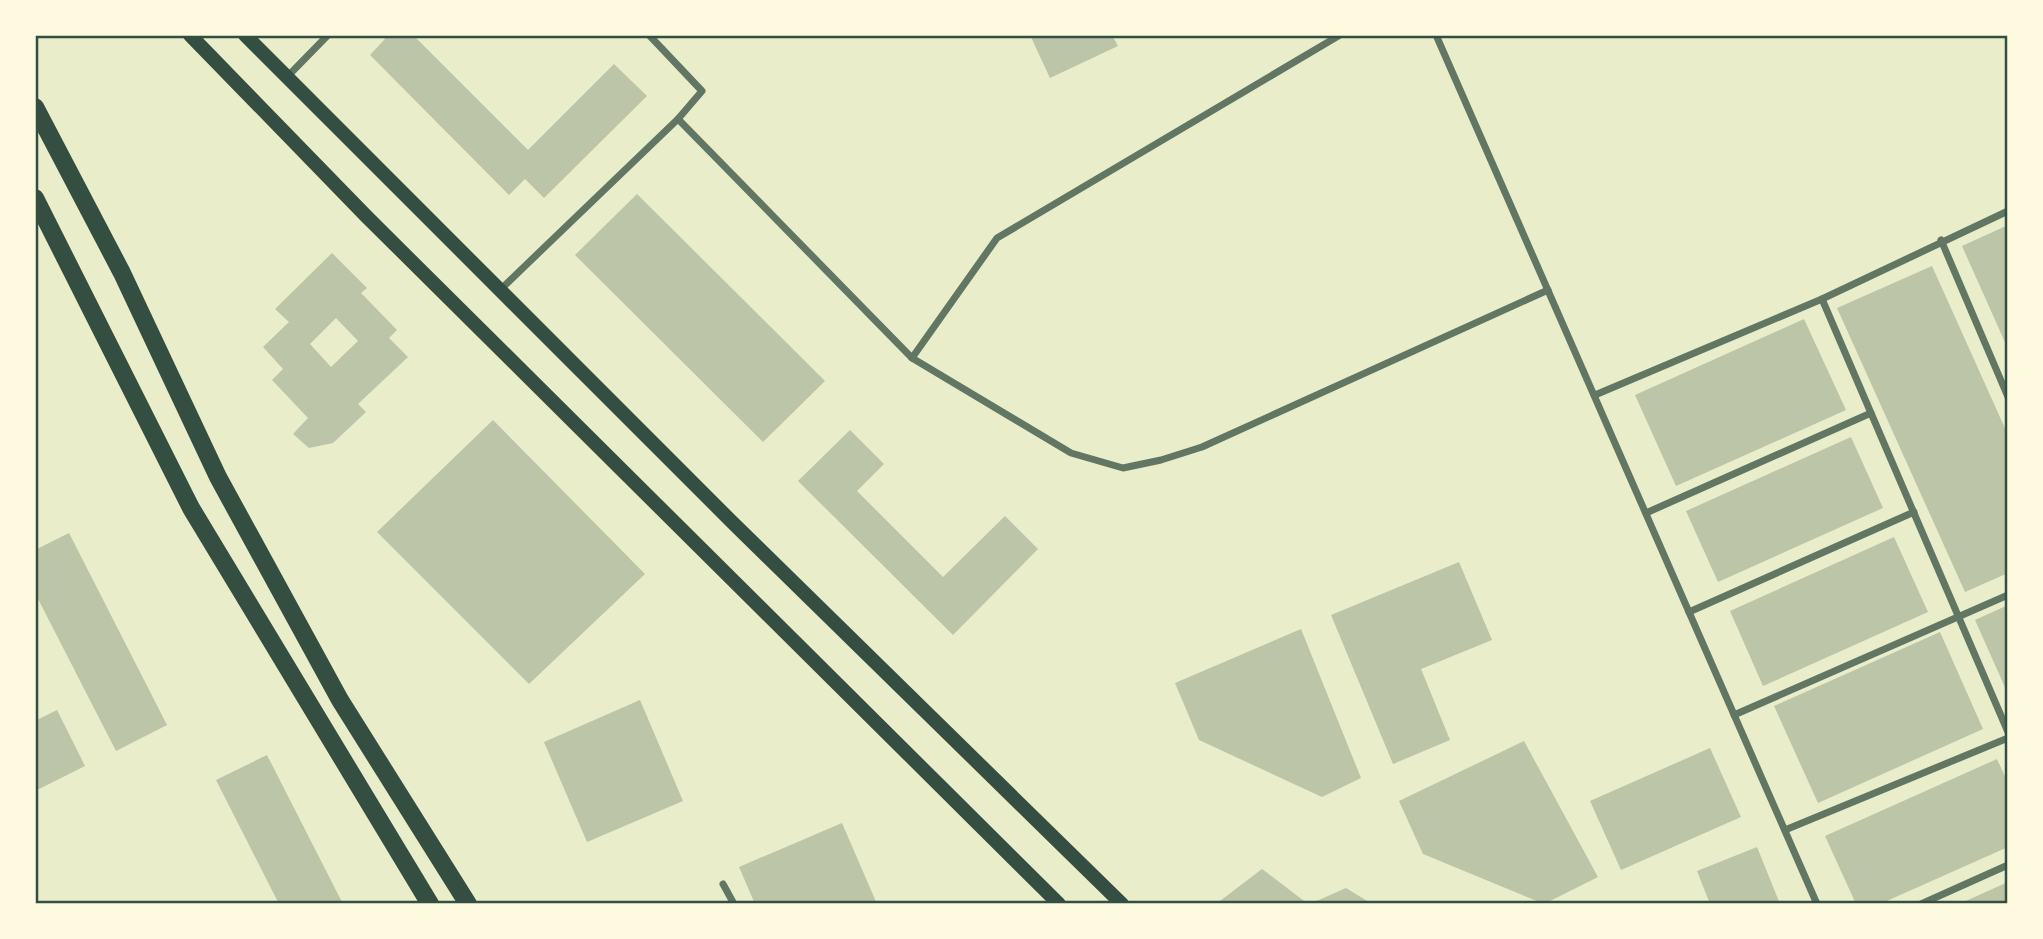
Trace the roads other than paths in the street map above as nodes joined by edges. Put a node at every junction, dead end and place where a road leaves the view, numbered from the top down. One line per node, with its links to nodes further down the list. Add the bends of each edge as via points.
1 (190, 35): 33 (main road, via 367,217)
2 (245, 35): 7 (main road)
3 (328, 35): 7 (street)
4 (649, 35): 9 (street, via 702,91)
5 (1340, 35): 16 (street, via 997,238)
6 (1436, 35): 14 (street)
7 (287, 77): 13 (main road)
8 (35, 107): 31 (main road, via 122,273 218,477 340,700)
9 (678, 120): 13 (street); 16 (street)
10 (35, 198): 30 (main road, via 191,508)
11 (2008, 211): 12 (street)
12 (1941, 240): 15 (street); 18 (street)
13 (500, 289): 34 (main road)
14 (1548, 290): 16 (street, via 1202,447 1122,468 1071,453); 17 (street)
15 (1822, 299): 17 (street); 19 (street)
16 (912, 358)
17 (1595, 395): 21 (street)
18 (2008, 397)
19 (1871, 413): 20 (street); 21 (street)
20 (1914, 512): 23 (street); 24 (street)
21 (1646, 513): 23 (street)
22 (2008, 595): 24 (street)
23 (1689, 612): 25 (street)
24 (1959, 617): 25 (street); 26 (street)
25 (1734, 715): 27 (street)
26 (2008, 735): 27 (street)
27 (1785, 830): 35 (street)
28 (2008, 865): 36 (street)
29 (723, 884): 32 (street)
30 (430, 904)
31 (468, 904)
32 (734, 904)
33 (1059, 904)
34 (1122, 904)
35 (1817, 904)
36 (1921, 904)

